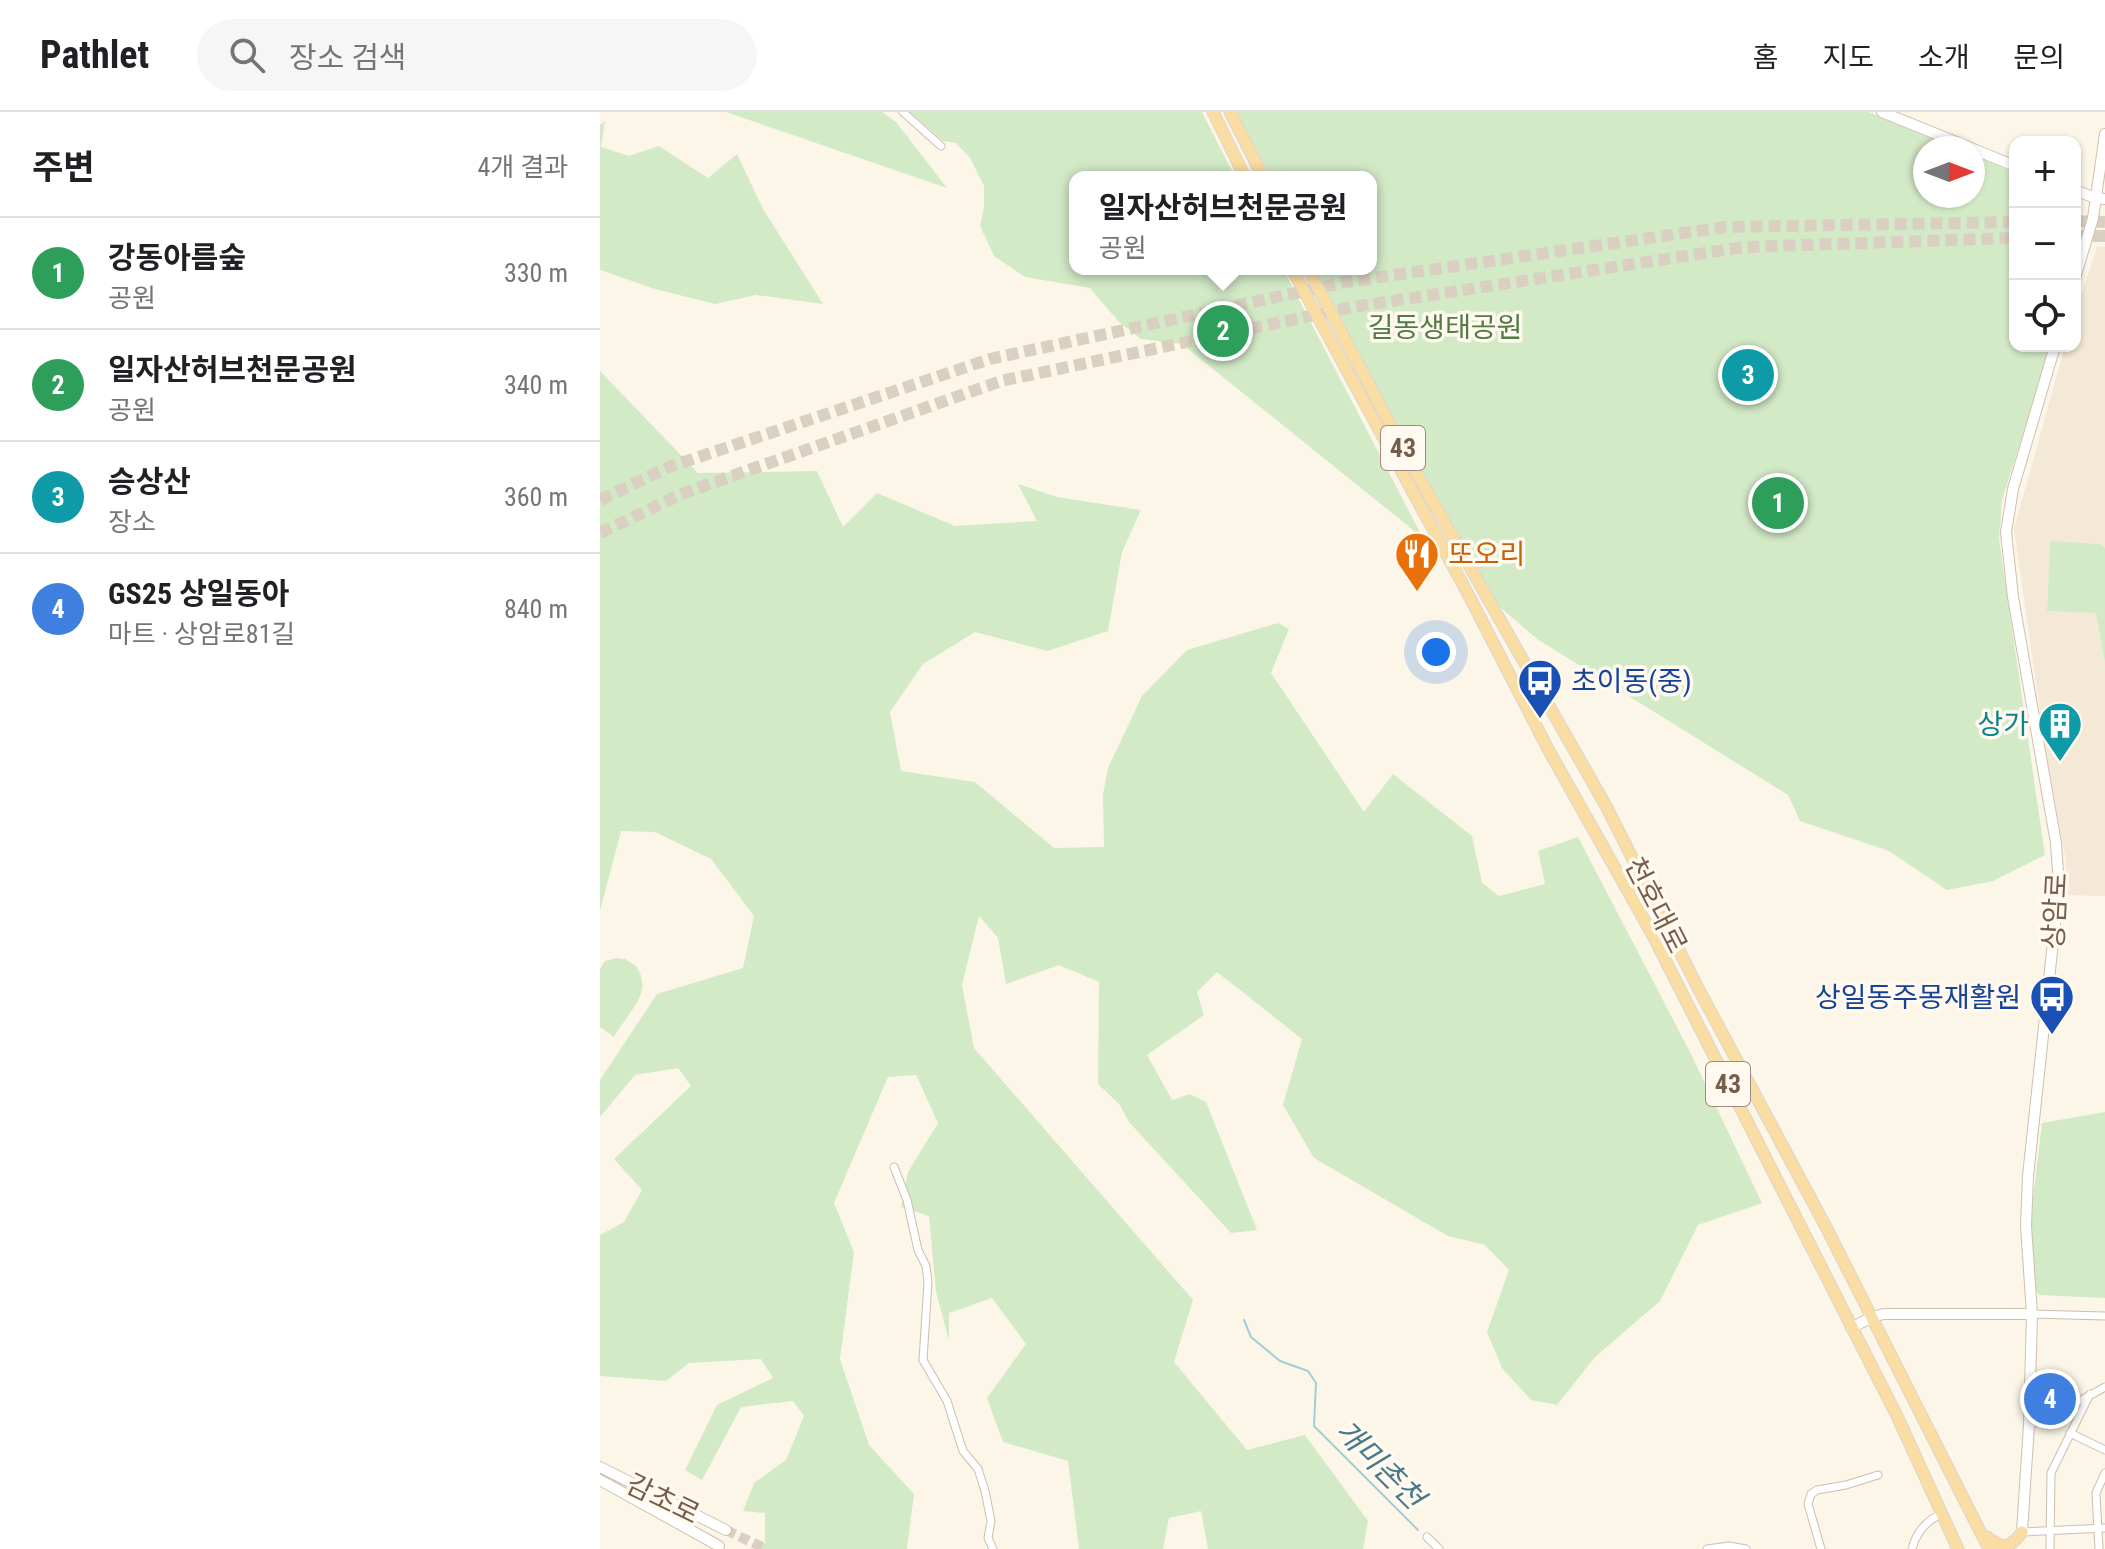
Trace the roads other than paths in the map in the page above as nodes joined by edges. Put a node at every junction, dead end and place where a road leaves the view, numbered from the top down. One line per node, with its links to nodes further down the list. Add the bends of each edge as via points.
1 (903, 112): 7 (street)
2 (1213, 112): 11 (main road)
3 (1230, 112): 12 (main road)
4 (1882, 112): 6 (main road)
5 (2105, 134): 10 (main road)
6 (1942, 136)
7 (941, 146)
8 (1985, 153): 9 (main road)
9 (2009, 163)
10 (2103, 165): 13 (main road)
11 (1242, 171)
12 (1260, 171)
13 (2100, 198): 14 (main road)
14 (2081, 258)
15 (1295, 275): 22 (main road, 천호대로 / 43, via 1651,932)
16 (1311, 275): 21 (main road, 천호대로 / 43, via 1409,460 1606,806)
17 (2053, 352): 19 (main road, 상암로, via 2013,489 2006,532 2059,867 2028,1176)
18 (894, 1167): 40 (street, via 926,1266 923,1360 947,1401 963,1451 978,1469)
19 (2032, 1314): 20 (street); 21 (main road); 25 (main road, 상암로)
20 (2105, 1316)
21 (1872, 1317): 22 (main road); 35 (main road, 천호대로 / 43)
22 (1851, 1328): 32 (main road, 천호대로 / 43)
23 (2105, 1387): 24 (street)
24 (2090, 1394): 25 (street); 26 (street)
25 (2029, 1425): 36 (main road, 상암로)
26 (2070, 1433): 27 (street); 37 (street, via 2051,1473)
27 (2105, 1450)
28 (600, 1467): 34 (main road, 감초로)
29 (2105, 1473): 33 (street, via 2096,1493)
30 (1878, 1475): 44 (street, via 1811,1494 1808,1504)
31 (600, 1480): 39 (main road, 감초로)
32 (1943, 1513): 45 (street, via 1916,1536); 46 (main road, 천호대로 / 43)
33 (2101, 1529): 37 (street); 50 (street)
34 (726, 1530)
35 (1981, 1532): 36 (main road, via 2005,1549); 47 (main road, 천호대로 / 43)
36 (2022, 1532): 37 (street); 48 (main road)
37 (2050, 1533): 49 (street)
38 (1427, 1537): 41 (street)
39 (719, 1546)
40 (993, 1549)
41 (1439, 1549)
42 (1707, 1549): 43 (street)
43 (1746, 1549)
44 (1821, 1549)
45 (1912, 1549)
46 (1958, 1549)
47 (1989, 1549)
48 (2022, 1549)
49 (2050, 1549)
50 (2099, 1549)

